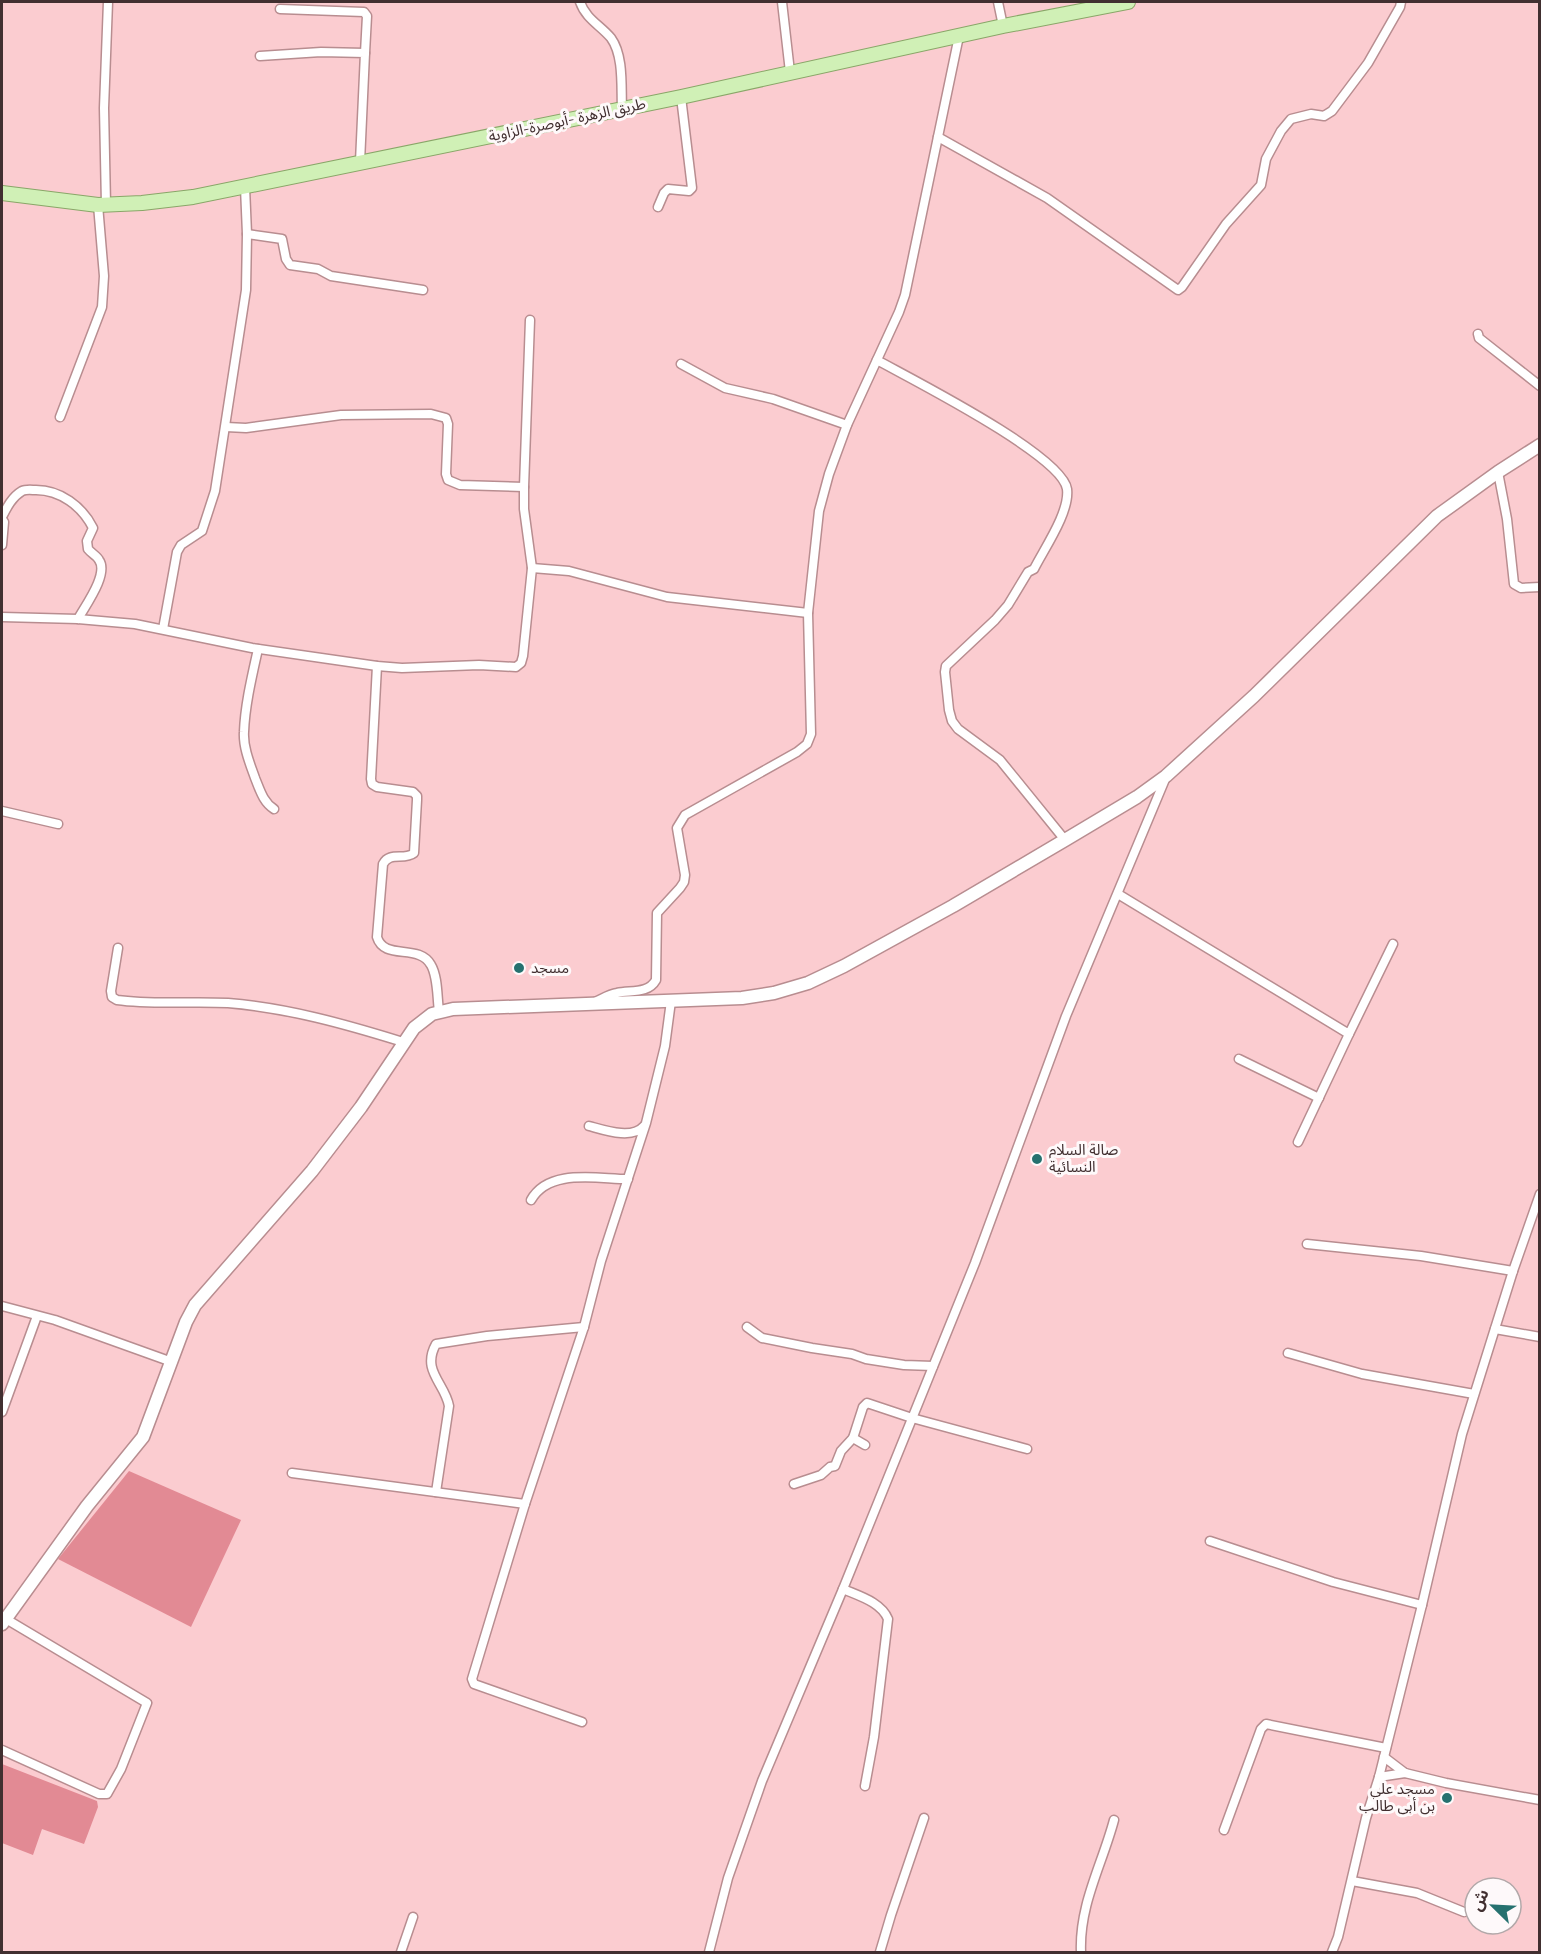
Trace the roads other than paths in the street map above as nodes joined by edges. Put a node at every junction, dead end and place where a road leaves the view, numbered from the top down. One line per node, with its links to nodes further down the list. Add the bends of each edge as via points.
1 (108, 2): 19 (street)
2 (580, 2): 14 (street, via 617,49)
3 (782, 2): 12 (street)
4 (998, 2): 8 (street)
5 (1128, 2): 8 (main road, طريق الزهرة -أبوصرة-الزاوية)
6 (1401, 2): 15 (street, via 1368,63 1332,111 1324,116 1291,118 1266,159 1261,185 1226,224 1178,290 1047,198)
7 (280, 9): 10 (street, via 364,12)
8 (1003, 26): 9 (main road, طريق الزهرة -أبوصرة-الزاوية)
9 (959, 36): 12 (main road, طريق الزهرة -أبوصرة-الزاوية); 15 (street)
10 (365, 53): 11 (street); 16 (street)
11 (260, 56)
12 (790, 72): 13 (main road, طريق الزهرة -أبوصرة-الزاوية)
13 (681, 97): 14 (main road, طريق الزهرة -أبوصرة-الزاوية); 20 (street, via 692,188 668,189)
14 (622, 109): 16 (main road, طريق الزهرة -أبوصرة-الزاوية)
15 (938, 137): 25 (street, via 905,295)
16 (360, 162): 17 (main road, طريق الزهرة -أبوصرة-الزاوية)
17 (246, 187): 19 (main road, طريق الزهرة -أبوصرة-الزاوية, via 167,201); 21 (street)
18 (2, 193): 19 (main road, طريق الزهرة -أبوصرة-الزاوية)
19 (102, 205): 28 (street, via 102,307)
20 (658, 207)
21 (247, 234): 22 (street, via 282,239 286,260 293,266 318,269 330,276); 30 (street, via 246,290)
22 (423, 290)
23 (530, 320): 33 (street)
24 (1478, 334): 27 (street)
25 (877, 360): 29 (street); 48 (street, via 1025,446 1062,477 1067,488 1066,502 1034,568 1002,612 951,661 945,672 952,721 1000,759)
26 (681, 364): 29 (street, via 725,388 773,399)
27 (1539, 386)
28 (60, 417)
29 (847, 425): 38 (street, via 819,511)
30 (226, 427): 33 (street, via 246,428 341,415 440,415 448,424 448,480 460,485); 41 (street, via 212,504 202,531 177,552)
31 (1539, 445): 32 (main road)
32 (1498, 472): 37 (street, via 1514,584 1521,588); 44 (main road, via 1437,516 1254,696)
33 (524, 487): 36 (street)
34 (2, 518): 35 (street); 40 (street, via 11,501 24,490 51,490 66,498 89,521 93,528 88,549 100,561 101,568 98,584)
35 (2, 545)
36 (532, 568): 38 (street, via 569,571 667,597); 43 (street, via 523,656 516,667)
37 (1539, 586)
38 (808, 613): 53 (street, via 812,724 807,744 680,821 677,828 684,882 657,913 656,980 646,990 615,993)
39 (2, 617): 40 (street)
40 (78, 619): 41 (street)
41 (163, 629): 42 (street)
42 (258, 649): 43 (street); 45 (street, via 244,734 262,796)
43 (377, 666): 54 (street, via 372,784 417,796 414,853 408,857 391,856 383,864 377,937 384,948 416,953 430,962)
44 (1166, 776): 48 (main road); 49 (street)
45 (274, 809)
46 (2, 811): 47 (street)
47 (58, 824)
48 (1065, 840): 52 (main road, via 943,912 808,983 757,997)
49 (1118, 894): 55 (street); 75 (street, via 1049,1059 975,1263)
50 (1393, 944): 55 (street)
51 (118, 948): 56 (street, via 111,991 117,1000 228,1003 282,1009)
52 (671, 1001): 53 (main road); 59 (street, via 665,1046)
53 (592, 1004): 54 (main road)
54 (439, 1011): 56 (main road, via 420,1022)
55 (1349, 1034): 58 (street)
56 (403, 1042): 74 (main road, via 361,1107 312,1171 195,1305)
57 (1239, 1059): 58 (street)
58 (1319, 1098): 61 (street)
59 (646, 1123): 60 (street, via 633,1133); 62 (street)
60 (589, 1126)
61 (1298, 1142)
62 (627, 1179): 64 (street, via 567,1178 541,1187); 69 (street)
63 (1539, 1194): 66 (street)
64 (531, 1200)
65 (1307, 1244): 66 (street)
66 (1512, 1271): 71 (street)
67 (2, 1306): 68 (street)
68 (37, 1316): 74 (street); 77 (street)
69 (584, 1327): 84 (street, via 435,1344 432,1370 449,1406); 85 (street)
70 (747, 1327): 75 (street, via 762,1338 904,1365)
71 (1495, 1329): 72 (street); 76 (street)
72 (1539, 1336)
73 (1288, 1353): 76 (street, via 1362,1374)
74 (172, 1362): 89 (main road, via 143,1437)
75 (933, 1365): 78 (street)
76 (1474, 1394): 88 (street)
77 (2, 1412)
78 (912, 1418): 79 (street, via 867,1403); 81 (street); 87 (street)
79 (853, 1438): 80 (street); 83 (street, via 835,1466)
80 (865, 1445)
81 (1027, 1449)
82 (292, 1473): 84 (street)
83 (794, 1484)
84 (436, 1492): 85 (street)
85 (525, 1504): 90 (street, via 472,1682)
86 (1210, 1541): 88 (street, via 1333,1582)
87 (843, 1589): 95 (street, via 879,1606 888,1619); 104 (street, via 749,1814)
88 (1422, 1605): 92 (street)
89 (4, 1622): 91 (street, via 147,1705 107,1794 99,1794)
90 (582, 1722)
91 (2, 1750)
92 (1385, 1753): 93 (street); 94 (street); 99 (street, via 1266,1724)
93 (1405, 1773): 94 (street); 96 (street)
94 (1379, 1777): 100 (street)
95 (865, 1786)
96 (1539, 1800)
97 (924, 1818): 105 (street)
98 (1114, 1820): 106 (street, via 1085,1907)
99 (1224, 1830)
100 (1352, 1881): 101 (street, via 1417,1893); 107 (street)
101 (1463, 1912)
102 (412, 1917): 103 (street)
103 (401, 1953)
104 (709, 1953)
105 (880, 1953)
106 (1081, 1953)
107 (1332, 1953)

